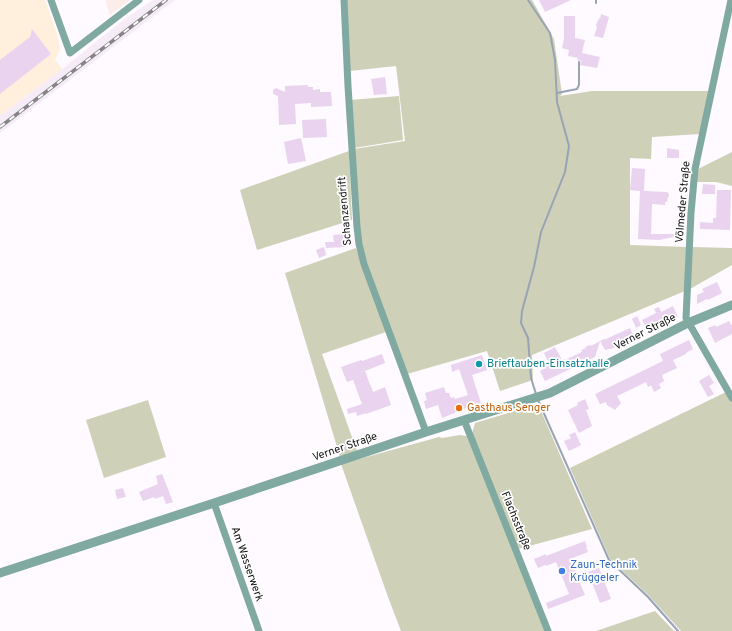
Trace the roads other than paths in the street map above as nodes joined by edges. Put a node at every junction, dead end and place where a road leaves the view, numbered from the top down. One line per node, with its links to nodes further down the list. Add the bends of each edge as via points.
1 (51, 0): 2 (street, via 70,53)
2 (139, 0)
3 (344, 0): 9 (street, Schanzendrift, via 358,244)
4 (731, 0): 6 (street, Völmeder Straße, via 695,169 686,318)
5 (732, 305): 6 (street, Verner Straße)
6 (688, 323): 7 (street, Völmeder Straße); 8 (street, Verner Straße, via 550,393)
7 (732, 398)
8 (464, 420): 9 (street, Verner Straße); 13 (street, Flachsstraße)
9 (426, 432): 10 (street, Verner Straße)
10 (214, 503): 11 (street, Verner Straße); 12 (street, Am Wasserwerk)
11 (0, 572)
12 (259, 631)
13 (548, 631)

